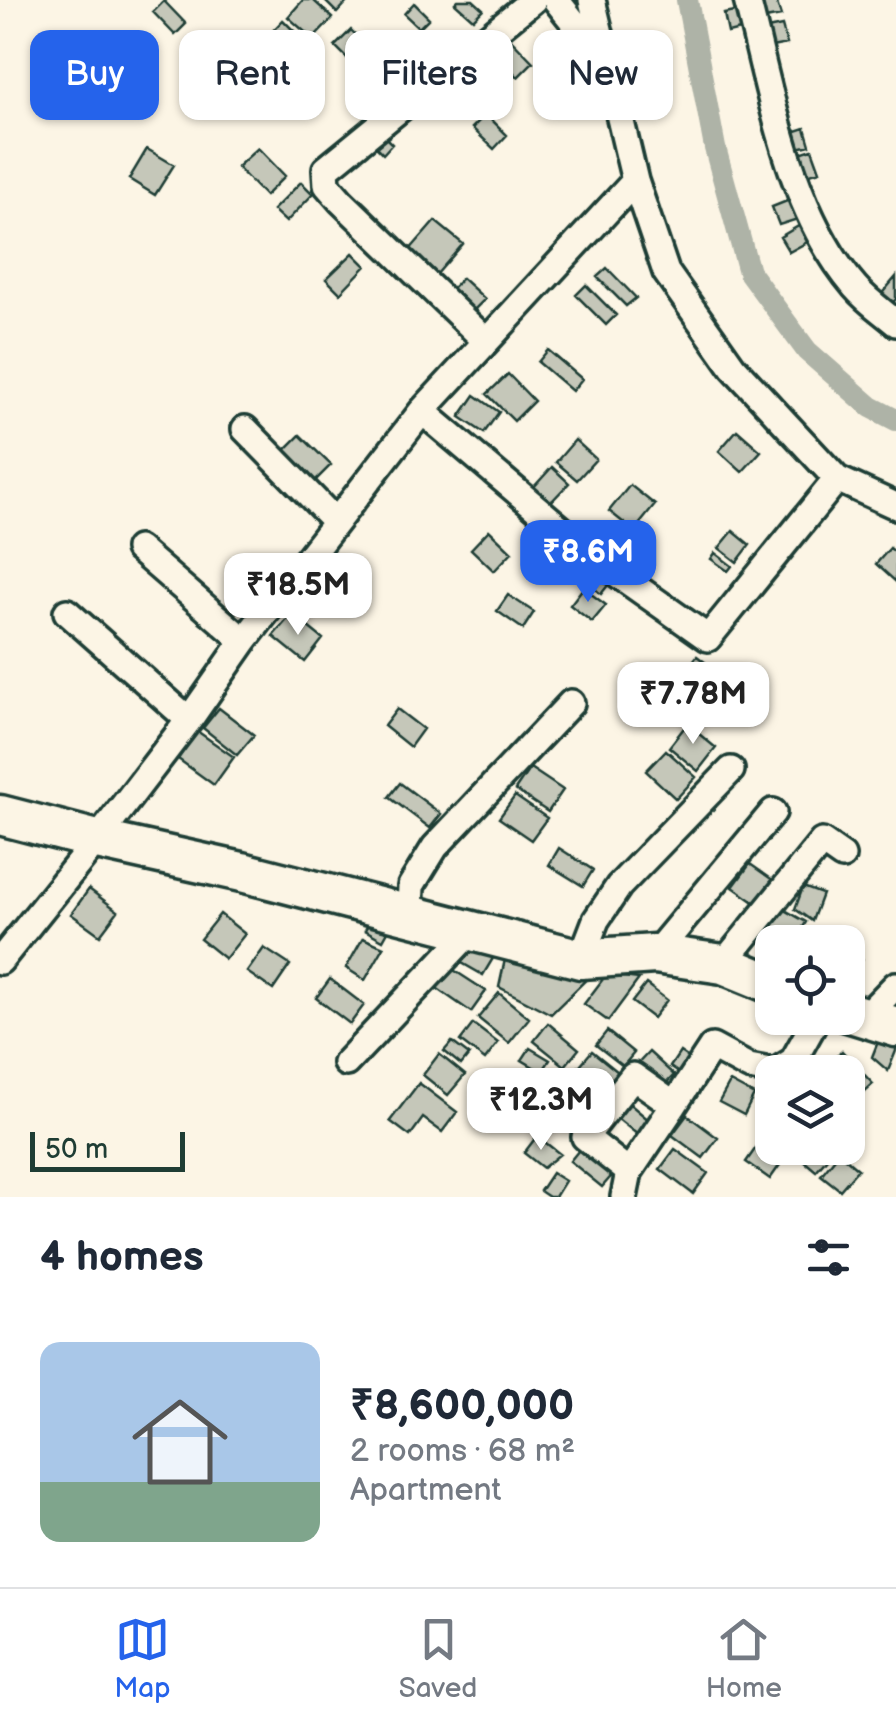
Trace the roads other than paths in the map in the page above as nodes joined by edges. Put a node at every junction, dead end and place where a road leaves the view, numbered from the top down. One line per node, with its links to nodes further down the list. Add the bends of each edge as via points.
1 (533, 0): 10 (street, via 326,168 327,185 340,201)
2 (556, 0): 5 (street)
3 (592, 0): 6 (street)
4 (747, 0): 9 (street, via 792,171 826,245 856,288)
5 (580, 30)
6 (599, 30)
7 (620, 120): 8 (street)
8 (635, 181): 10 (street); 13 (street, via 666,272 733,367)
9 (896, 323)
10 (485, 340): 11 (street)
11 (422, 412): 13 (street, via 599,561 708,638); 15 (street)
12 (246, 430): 15 (street)
13 (838, 480): 14 (street)
14 (896, 506)
15 (334, 521): 18 (street)
16 (138, 548): 18 (street)
17 (67, 612): 20 (street)
18 (244, 641): 20 (street)
19 (571, 703): 26 (street, via 434,847 411,886)
20 (189, 720): 24 (street)
21 (731, 770): 29 (street, via 619,886 596,920)
22 (774, 812): 28 (street)
23 (0, 815): 24 (main road)
24 (97, 840): 26 (main road); 30 (street)
25 (842, 856): 31 (street, via 822,842)
26 (410, 914): 27 (main road)
27 (470, 932): 29 (main road); 36 (street)
28 (655, 954): 29 (main road); 31 (main road)
29 (582, 959)
30 (0, 961)
31 (723, 964): 32 (main road)
32 (755, 977)
33 (896, 985): 34 (street)
34 (869, 1019)
35 (808, 1035): 37 (street, via 793,1061 774,1072 712,1048)
36 (346, 1064)
37 (674, 1105): 38 (street); 38 (street, via 633,1076 585,1137)
38 (626, 1184)

